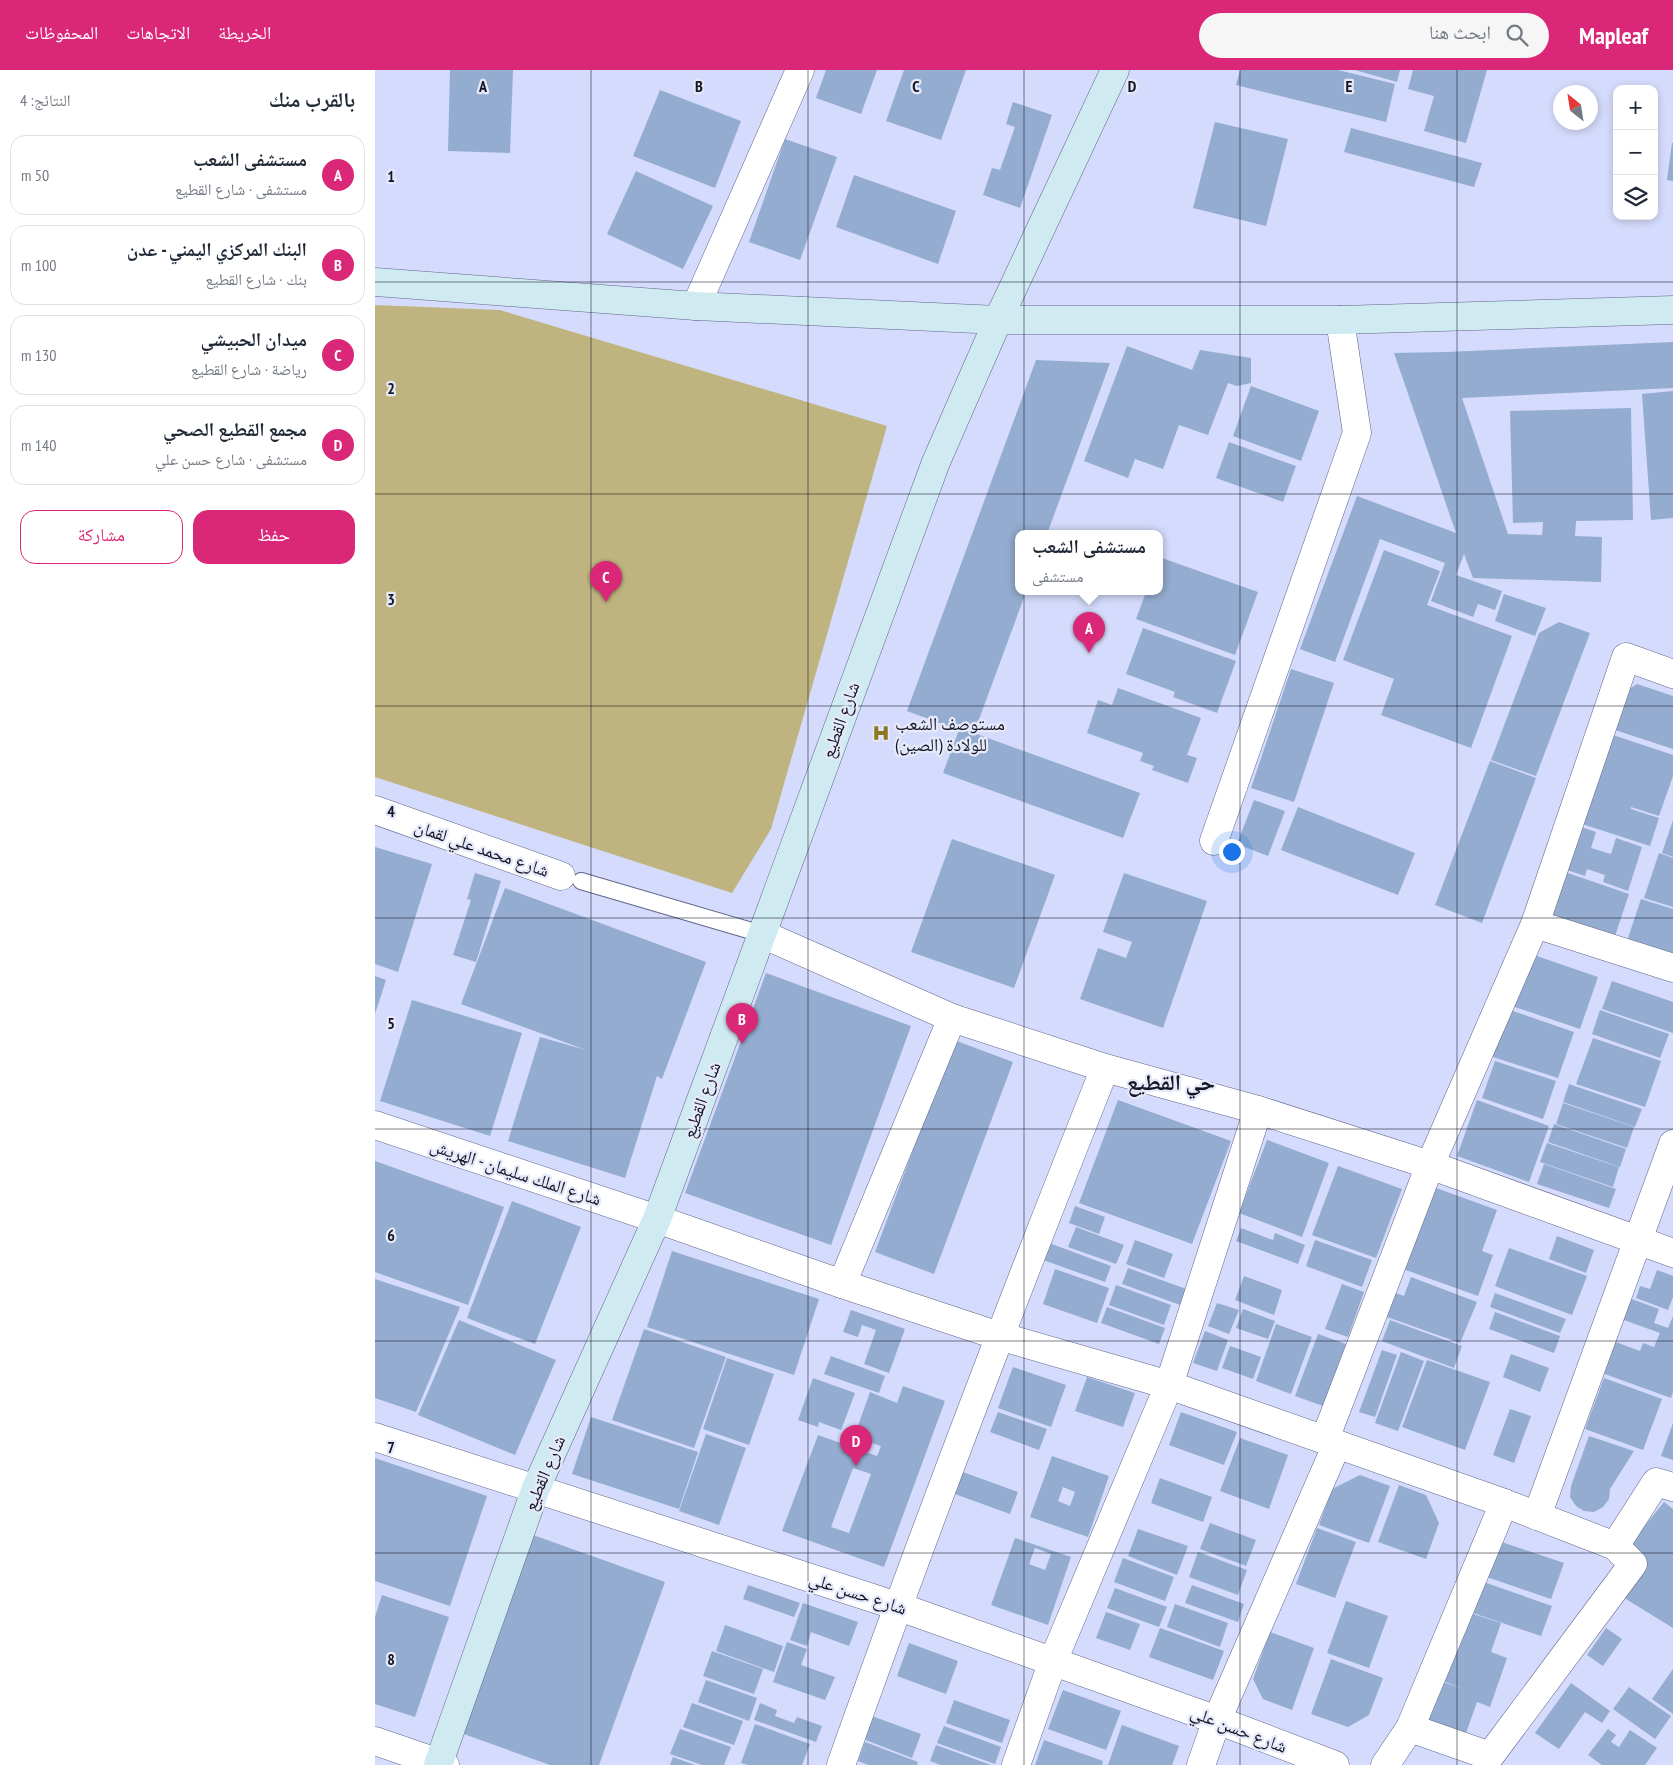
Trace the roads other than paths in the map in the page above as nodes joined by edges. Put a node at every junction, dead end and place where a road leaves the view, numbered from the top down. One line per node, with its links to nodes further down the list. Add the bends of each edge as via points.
1 (800, 70): 4 (street)
2 (1115, 70): 6 (street, شارع القطيع)
3 (375, 282): 4 (street)
4 (696, 306): 6 (street)
5 (1673, 310): 7 (street)
6 (998, 320): 7 (street); 13 (street, شارع القطيع, via 935,462)
7 (1340, 320): 10 (street, via 1357,433)
8 (1673, 674): 12 (street, via 1626,657)
9 (375, 810): 11 (street, شارع محمد علي لقمان)
10 (1214, 841)
11 (571, 879): 13 (lane)
12 (1535, 924): 14 (street); 20 (street)
13 (762, 934): 15 (street); 21 (street, شارع القطيع)
14 (1673, 968)
15 (952, 1018): 16 (street); 24 (street)
16 (1105, 1068): 17 (street); 25 (street)
17 (1258, 1110): 20 (street); 26 (street)
18 (375, 1125): 21 (street, شارع الملك سليمان - الهريش)
19 (1673, 1144): 22 (street)
20 (1430, 1165): 22 (street); 28 (street)
21 (657, 1219): 24 (street, شارع الملك سليمان - الهريش); 30 (street, شارع القطيع)
22 (1637, 1241): 23 (street); 32 (street)
23 (1673, 1253)
24 (842, 1284): 25 (street, شارع الملك سليمان - الهريش)
25 (999, 1336): 26 (street, شارع الملك سليمان - الهريش); 34 (street)
26 (1169, 1385): 28 (street, شارع الملك سليمان - الهريش); 35 (street)
27 (375, 1436): 30 (street, شارع حسن علي)
28 (1331, 1442): 31 (street, شارع الملك سليمان - الهريش); 36 (street)
29 (1673, 1487): 33 (street, via 1656,1482)
30 (536, 1488): 34 (street, شارع حسن علي); 39 (street, شارع القطيع)
31 (1504, 1503): 32 (street, شارع الملك سليمان - الهريش); 37 (street)
32 (1537, 1516): 33 (street, شارع الملك سليمان - الهريش)
33 (1615, 1546): 37 (street, via 1633,1564 1490,1756)
34 (897, 1606): 35 (street, شارع حسن علي); 40 (street)
35 (1053, 1661): 36 (street, شارع حسن علي); 41 (street)
36 (1217, 1720): 42 (street); 43 (street, شارع حسن علي)
37 (1410, 1728): 44 (street)
38 (375, 1741): 39 (street)
39 (441, 1764)
40 (841, 1765)
41 (1016, 1765)
42 (1201, 1765)
43 (1335, 1765)
44 (1385, 1765)

